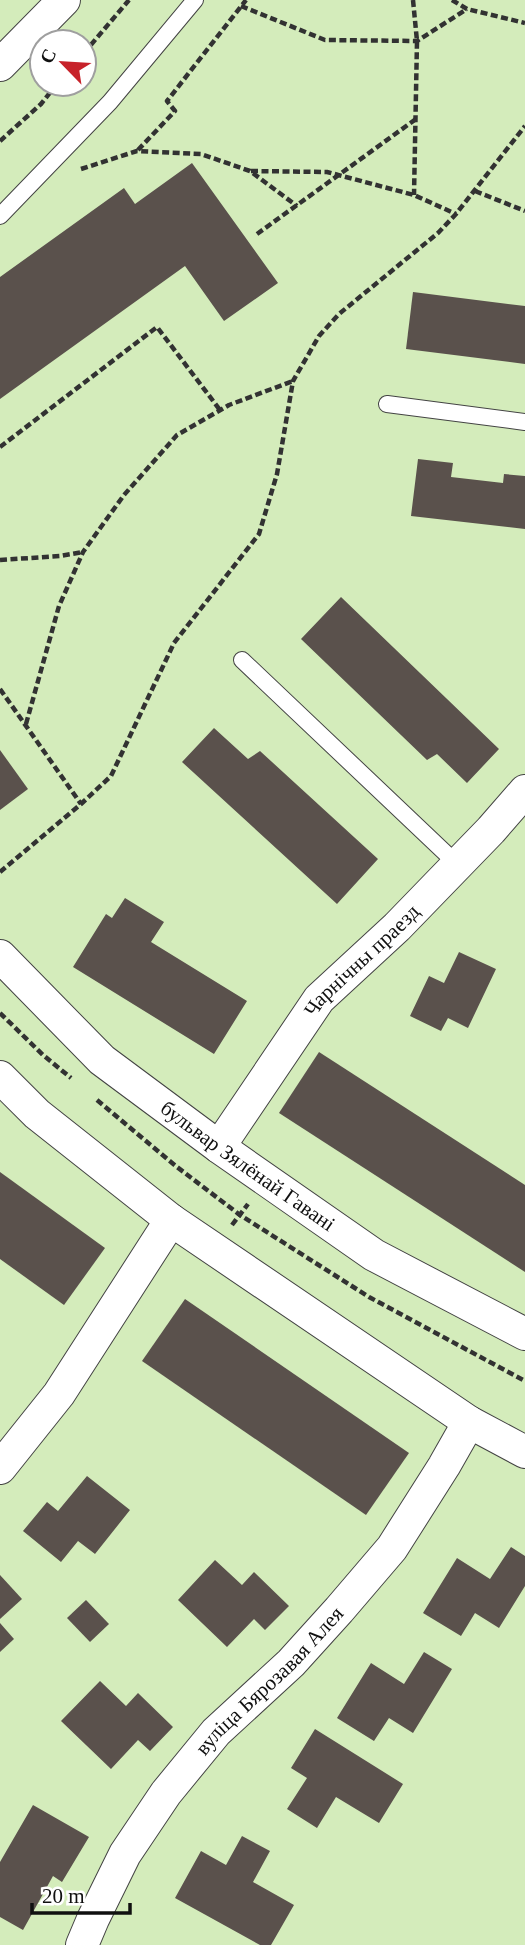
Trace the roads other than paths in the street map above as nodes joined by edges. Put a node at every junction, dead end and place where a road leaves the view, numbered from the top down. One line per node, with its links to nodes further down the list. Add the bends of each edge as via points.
1 (64, 0): 3 (street)
2 (195, 0): 4 (lane, via 110,102)
3 (0, 65)
4 (0, 216)
5 (387, 404): 6 (lane)
6 (525, 422)
7 (243, 660): 9 (lane)
8 (525, 791): 9 (street, Чарнічны праезд)
9 (457, 864): 12 (street, Чарнічны праезд, via 319,999)
10 (0, 956): 12 (street, бульвар Зялёнай Гавані, via 102,1060)
11 (0, 1077): 13 (street, via 47,1123)
12 (219, 1147): 14 (street, бульвар Зялёнай Гавані, via 374,1255)
13 (170, 1220): 15 (street); 17 (street, via 59,1394)
14 (525, 1334)
15 (469, 1422): 16 (street); 18 (street, вуліца Бярозавая Алея, via 391,1548 291,1663 216,1732 166,1793 125,1854)
16 (525, 1452)
17 (0, 1468)
18 (82, 1945)

